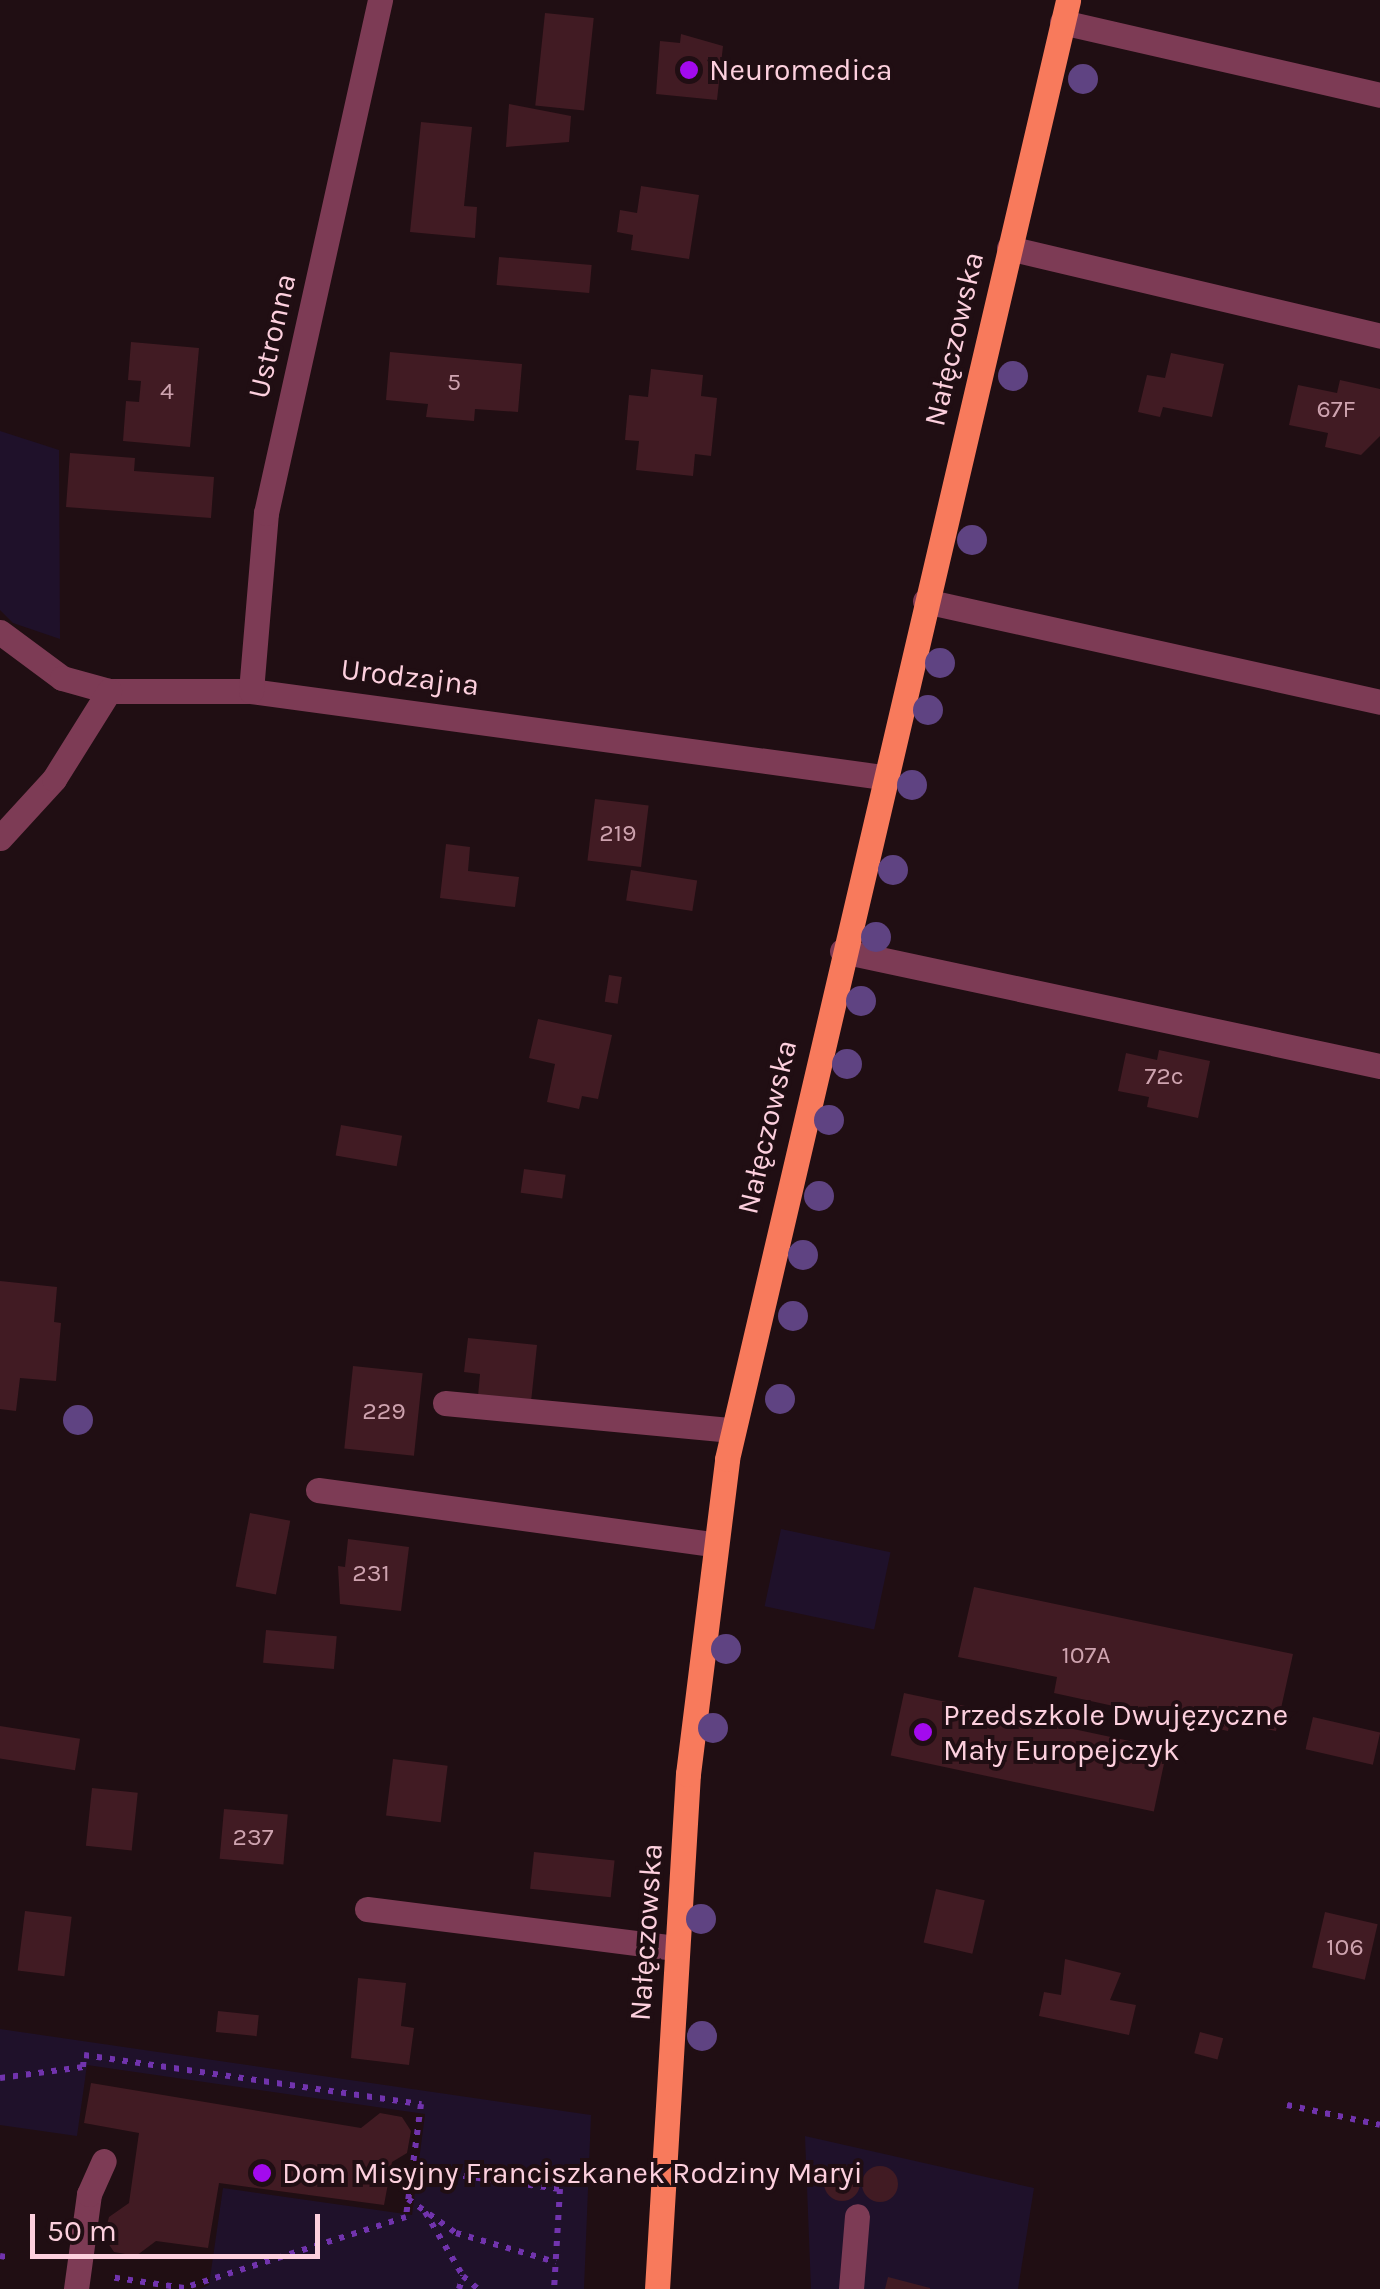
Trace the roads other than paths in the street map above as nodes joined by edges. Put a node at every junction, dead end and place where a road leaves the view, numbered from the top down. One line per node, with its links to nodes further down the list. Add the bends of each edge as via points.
1 (380, 0): 8 (street, Ustronna, via 266,513)
2 (1065, 11): 3 (street); 4 (main road, Nałęczowska)
3 (1380, 95)
4 (1009, 248): 5 (street); 6 (main road, Nałęczowska)
5 (1380, 336)
6 (925, 601): 10 (street); 11 (main road, Nałęczowska)
7 (0, 632): 9 (street, Urodzajna, via 62,678)
8 (251, 690): 9 (street, Urodzajna); 11 (street, Urodzajna)
9 (109, 691): 12 (street, via 54,779)
10 (1380, 702)
11 (883, 777): 13 (main road, Nałęczowska)
12 (0, 838)
13 (842, 951): 14 (street); 16 (main road, Nałęczowska)
14 (1380, 1066)
15 (445, 1403): 16 (street)
16 (732, 1430): 18 (main road, Nałęczowska)
17 (318, 1490): 18 (street)
18 (714, 1544): 20 (main road, Nałęczowska)
19 (367, 1910): 20 (street)
20 (676, 1948): 24 (main road, Nałęczowska)
21 (104, 2162): 23 (street, via 89,2194)
22 (856, 2216): 25 (street)
23 (84, 2282)
24 (658, 2289)
25 (851, 2289)

